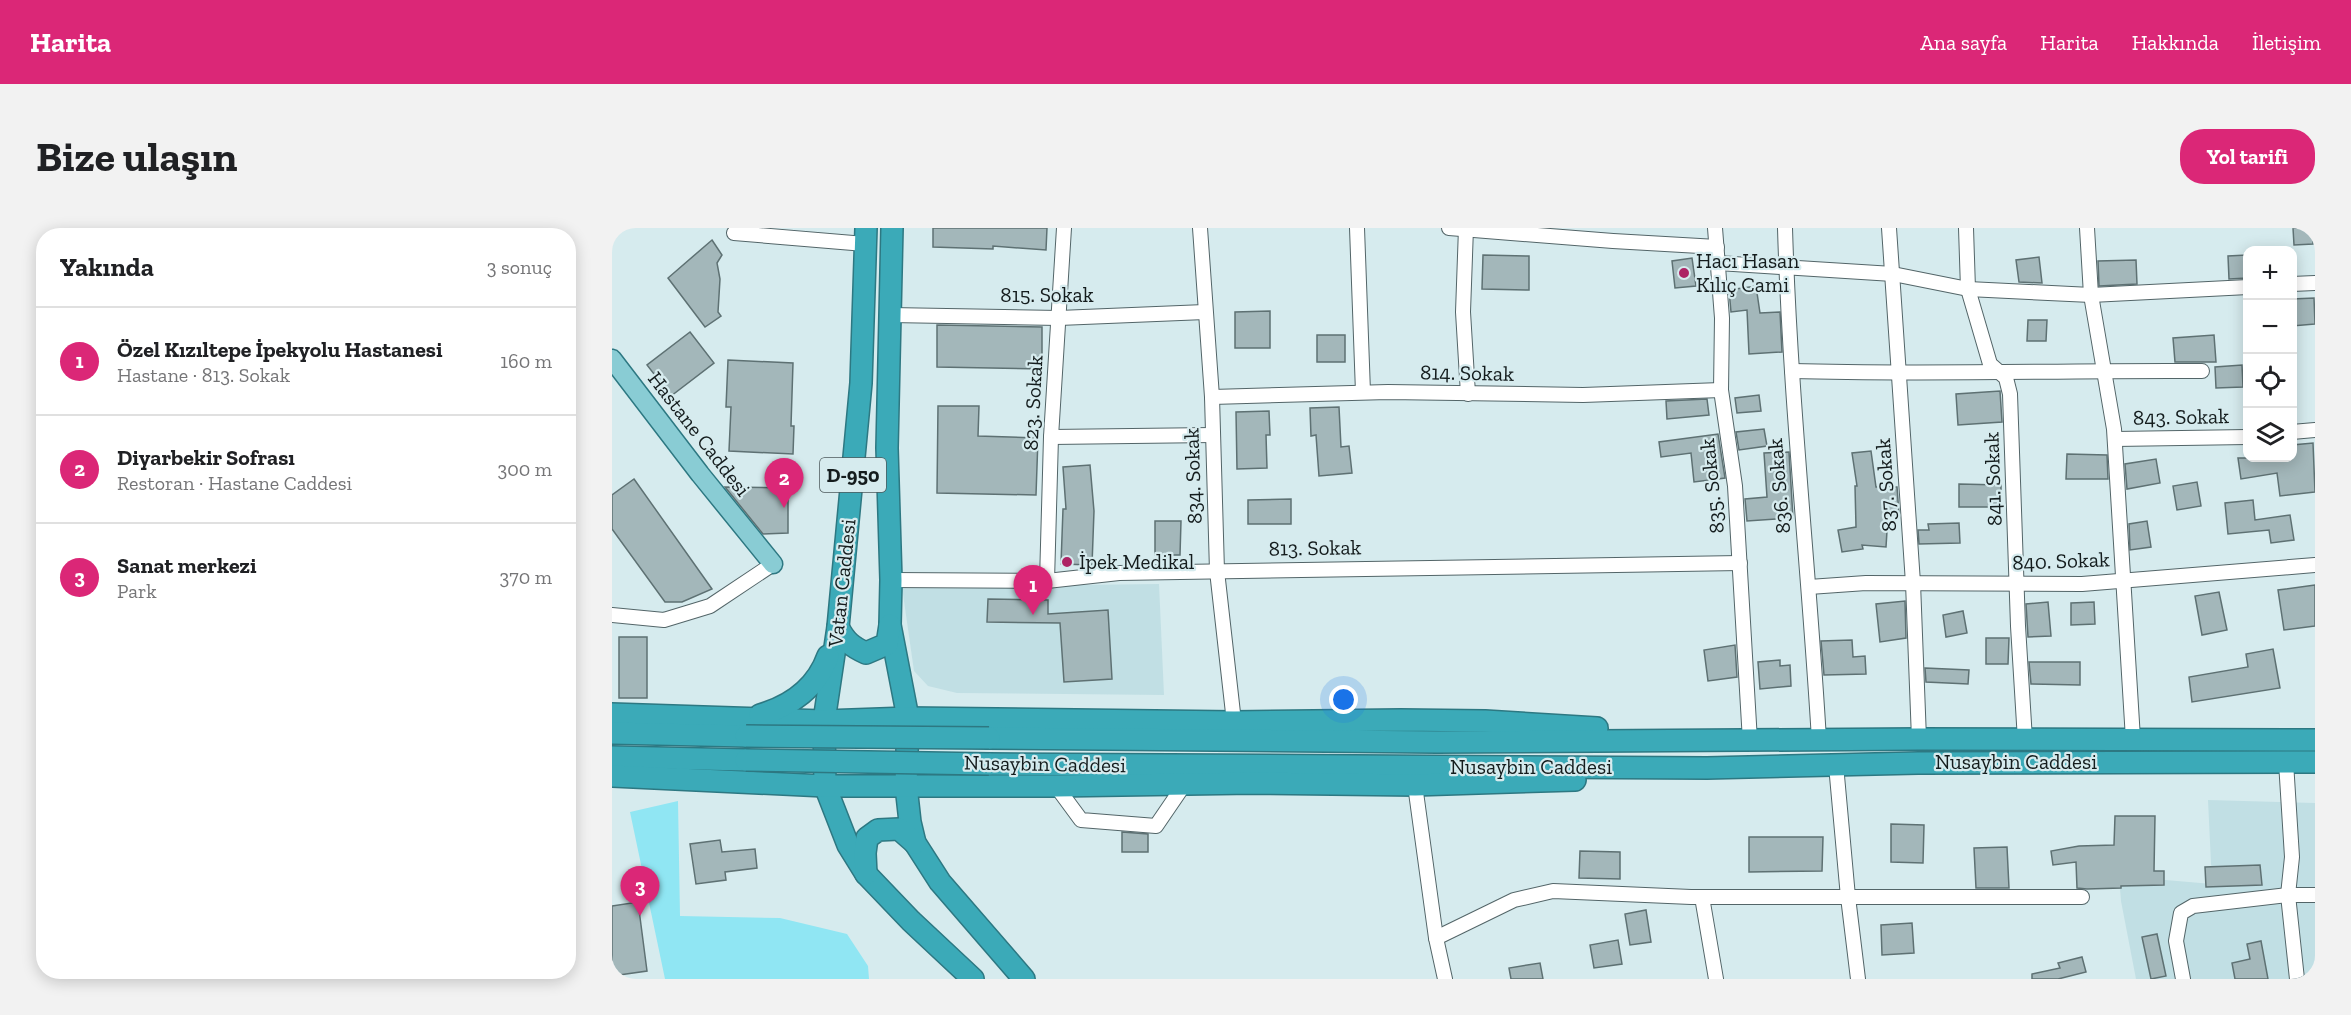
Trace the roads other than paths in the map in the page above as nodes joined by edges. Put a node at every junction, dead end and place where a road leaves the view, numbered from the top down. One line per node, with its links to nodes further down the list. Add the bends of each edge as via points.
1 (892, 228): 24 (highway, Vatan Caddesi / D-950)
2 (1064, 228): 25 (street, 823. Sokak)
3 (1200, 228): 23 (street, 834. Sokak)
4 (1357, 228): 33 (street)
5 (1449, 228): 11 (street)
6 (1715, 228): 14 (street, 835. Sokak)
7 (1785, 228): 16 (street, 836. Sokak)
8 (1890, 228): 17 (street, 837. Sokak)
9 (1966, 228): 21 (street, 841. Sokak)
10 (2087, 228): 22 (street)
11 (1466, 229): 14 (street); 34 (street, via 1463,312)
12 (734, 233): 13 (street)
13 (865, 236): 54 (highway, Vatan Caddesi / D-950, via 861,383)
14 (1717, 246): 15 (street, 835. Sokak)
15 (1718, 263): 16 (street); 32 (street, 835. Sokak)
16 (1786, 266): 17 (street); 29 (street, 836. Sokak)
17 (1893, 274): 21 (street); 31 (street, 837. Sokak)
18 (2315, 283): 19 (street)
19 (2297, 284)
20 (2243, 287): 22 (street)
21 (1968, 289): 22 (street); 27 (street, 841. Sokak, via 1983,345 1990,363)
22 (2091, 295): 28 (street)
23 (1205, 312): 25 (street, 815. Sokak); 35 (street, 834. Sokak)
24 (890, 315): 25 (street, 815. Sokak); 46 (highway, Vatan Caddesi / D-950, via 887,448)
25 (1059, 318): 39 (street, 823. Sokak)
26 (612, 359): 43 (main road, Hastane Caddesi)
27 (1998, 370): 28 (street); 31 (street); 50 (street, 841. Sokak, via 2006,378 2010,394)
28 (2103, 370): 30 (street); 41 (street)
29 (1791, 371): 31 (street); 51 (street, 836. Sokak)
30 (2202, 371)
31 (1898, 374): 49 (street, 837. Sokak)
32 (1721, 390): 34 (street, 814. Sokak, via 1583,396); 42 (street, 835. Sokak, via 1735,486)
33 (1363, 392): 34 (street, 814. Sokak); 35 (street, 814. Sokak)
34 (1468, 394)
35 (1212, 397): 38 (street, 834. Sokak)
36 (2315, 430): 37 (street)
37 (2297, 432)
38 (1213, 435): 39 (street); 45 (street, 834. Sokak)
39 (1051, 437): 47 (street, 823. Sokak)
40 (2243, 437): 41 (street, 843. Sokak)
41 (2115, 439): 48 (street)
42 (1740, 563): 45 (street, 813. Sokak); 66 (street, 835. Sokak)
43 (773, 564): 52 (street, via 710,606 664,620)
44 (2315, 565): 48 (street, 840. Sokak)
45 (1217, 571): 47 (street, 813. Sokak, via 1119,573); 58 (street, 834. Sokak)
46 (891, 580): 47 (street, 813. Sokak); 53 (highway, Vatan Caddesi / D-950)
47 (1047, 580)
48 (2122, 580): 50 (street, 840. Sokak); 62 (street)
49 (1914, 583): 50 (street, 840. Sokak); 51 (street, 840. Sokak); 61 (street, 837. Sokak)
50 (2018, 584): 64 (street, 841. Sokak)
51 (1809, 587): 63 (street, 836. Sokak)
52 (612, 615)
53 (891, 625): 54 (highway, via 887,644 867,653 845,640); 56 (highway, Vatan Caddesi / D-950)
54 (838, 627): 57 (highway, Vatan Caddesi / D-950); 59 (highway, via 823,671 797,699)
55 (612, 714): 59 (highway)
56 (908, 718): 57 (highway); 58 (highway); 76 (highway, D-950)
57 (824, 721): 59 (highway); 75 (highway, D-950)
58 (1234, 722): 66 (highway, via 1485,721)
59 (747, 727): 60 (highway); 66 (highway, Nusaybin Caddesi, bridge, via 989,738)
60 (612, 733)
61 (1919, 739): 63 (highway, Nusaybin Caddesi); 64 (highway, Nusaybin Caddesi)
62 (2133, 739): 64 (highway, Nusaybin Caddesi); 65 (highway, Nusaybin Caddesi)
63 (1819, 740): 66 (highway, Nusaybin Caddesi)
64 (2025, 740)
65 (2315, 740)
66 (1750, 741)
67 (612, 757): 71 (highway, Nusaybin Caddesi, bridge, via 989,764)
68 (2286, 762): 69 (highway, Nusaybin Caddesi); 70 (highway, Nusaybin Caddesi); 80 (street, via 2292,857)
69 (2315, 762)
70 (1836, 765): 71 (highway, Nusaybin Caddesi); 83 (street)
71 (1707, 768): 74 (highway, via 1588,780)
72 (612, 776): 75 (highway)
73 (1184, 785): 74 (highway); 77 (highway); 77 (street, via 1156,826 1081,820)
74 (1415, 785): 85 (street)
75 (825, 786): 76 (highway); 79 (highway, D-950, via 848,845)
76 (906, 786): 77 (highway); 78 (highway, D-950)
77 (1056, 786)
78 (915, 843): 79 (highway, via 899,829 878,830 867,838); 87 (highway, D-950, via 940,882)
79 (866, 874): 86 (highway, D-950)
80 (2288, 895): 81 (street); 91 (street, via 2193,906 2181,913 2176,941); 92 (street)
81 (2315, 895)
82 (1702, 897): 83 (street); 85 (street, via 1553,891 1514,900); 89 (street)
83 (1848, 897): 84 (street); 90 (street)
84 (2082, 897)
85 (1436, 938): 88 (street)
86 (973, 979)
87 (1024, 979)
88 (1445, 979)
89 (1716, 979)
90 (1858, 979)
91 (2183, 979)
92 (2297, 979)

